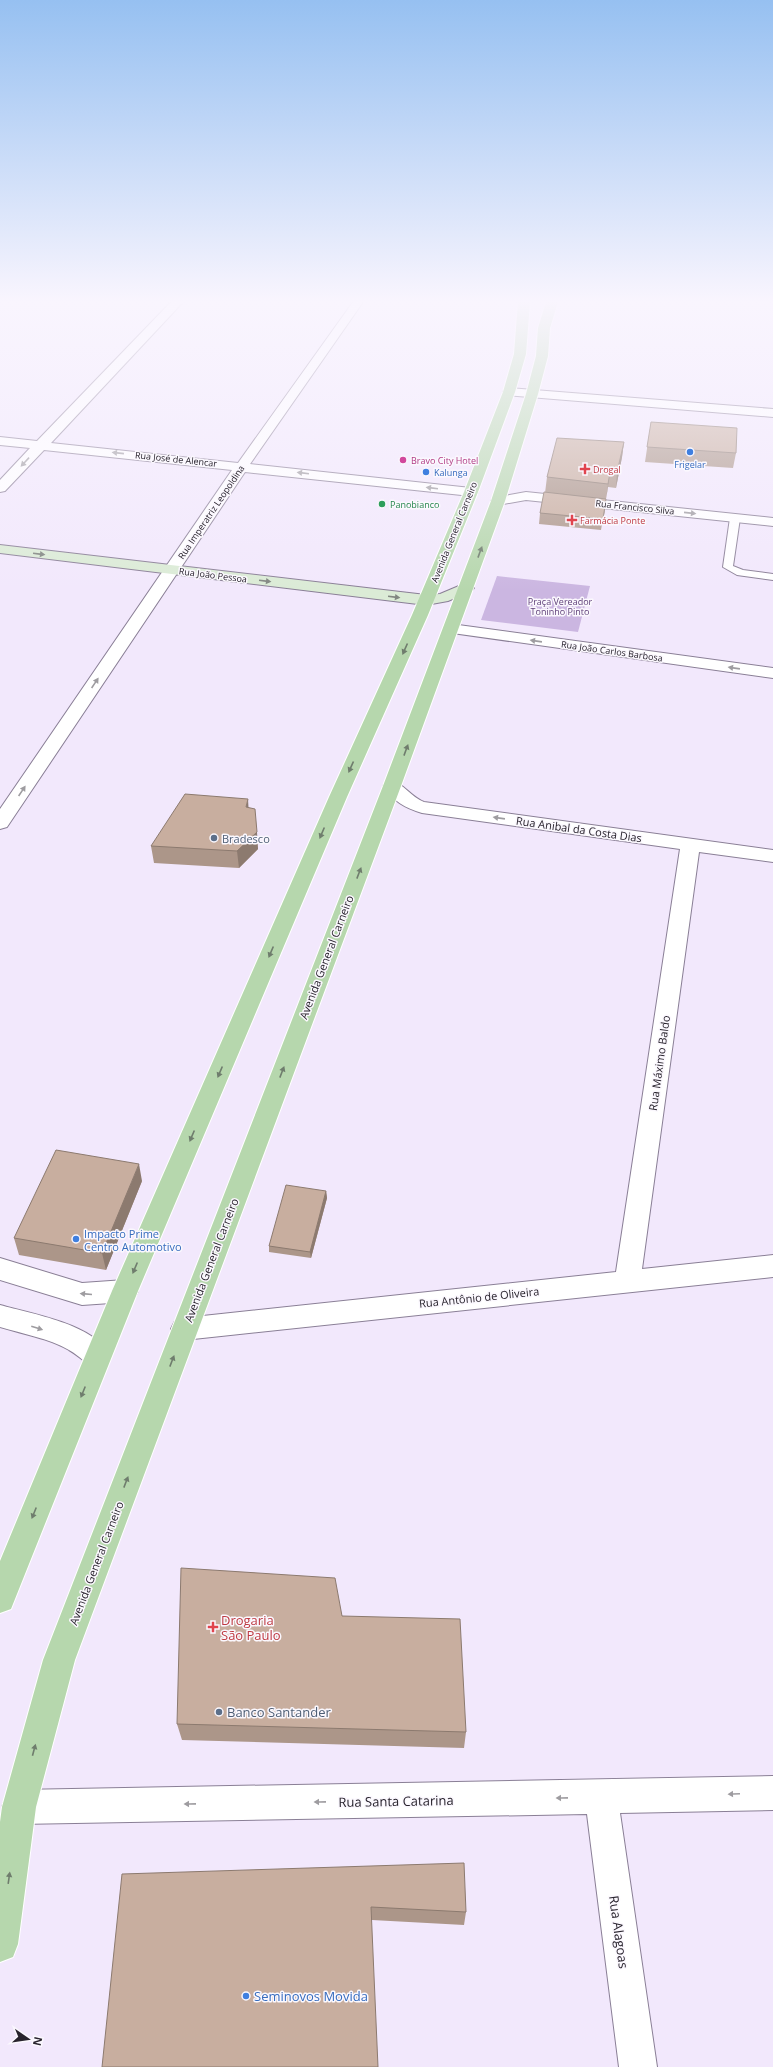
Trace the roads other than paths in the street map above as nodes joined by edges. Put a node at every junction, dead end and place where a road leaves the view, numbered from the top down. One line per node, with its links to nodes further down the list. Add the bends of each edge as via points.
1 (85, 398): 8 (street)
2 (290, 398): 9 (street, Rua Imperatriz Leopoldina)
3 (507, 398): 11 (main road, Avenida General Carneiro)
4 (531, 398): 12 (main road, Avenida General Carneiro)
5 (589, 398): 6 (street)
6 (773, 413)
7 (0, 441): 8 (street, Rua José de Alencar)
8 (40, 445): 9 (street, Rua José de Alencar, one-way to 8); 10 (street, one-way to 10)
9 (242, 466): 11 (street, Rua José de Alencar, one-way to 9); 16 (street, Rua Imperatriz Leopoldina)
10 (0, 488)
11 (471, 492): 19 (main road, Avenida General Carneiro)
12 (498, 502): 13 (street, Rua Francisco Silva, one-way to 13, via 526,496); 18 (main road, Avenida General Carneiro, one-way to 12)
13 (735, 518): 14 (street, Rua Francisco Silva); 17 (lane, via 728,568 741,573)
14 (773, 522)
15 (0, 550): 16 (main road, Rua João Pessoa, one-way to 16)
16 (172, 570): 19 (main road, Rua João Pessoa, one-way to 19); 23 (street, Rua Imperatriz Leopoldina, one-way to 16)
17 (773, 577)
18 (466, 588): 19 (main road, Avenida General Carneiro, via 443,598); 20 (main road, Avenida General Carneiro)
19 (426, 600): 29 (main road, Avenida General Carneiro, one-way to 29, via 338,797)
20 (451, 629): 21 (street, Rua João Carlos Barbosa, one-way to 20); 22 (main road, Avenida General Carneiro, one-way to 20)
21 (773, 673)
22 (392, 786): 24 (street, Rua Anibal da Costa Dias, one-way to 22, via 422,807 402,798); 31 (main road, Avenida General Carneiro, one-way to 22)
23 (0, 823)
24 (690, 845): 25 (street, Rua Anibal da Costa Dias); 28 (street, Rua Máximo Baldo)
25 (773, 856)
26 (773, 1266): 28 (street, Rua Antônio de Oliveira)
27 (0, 1269): 29 (street, one-way to 27, via 82,1294)
28 (628, 1280): 31 (street, Rua Antônio de Oliveira)
29 (125, 1291): 32 (main road, Avenida General Carneiro)
30 (0, 1316): 32 (street, one-way to 32, via 69,1338 92,1349)
31 (184, 1328): 36 (main road, Avenida General Carneiro, one-way to 31, via 59,1660)
32 (97, 1356): 33 (main road, Avenida General Carneiro, one-way to 33)
33 (0, 1598)
34 (773, 1793): 35 (street, Rua Santa Catarina, one-way to 35)
35 (601, 1798): 36 (street, Rua Santa Catarina, one-way to 36); 38 (street, Rua Alagoas)
36 (19, 1807): 37 (main road, Avenida General Carneiro, one-way to 36)
37 (0, 1944)
38 (638, 2067)

